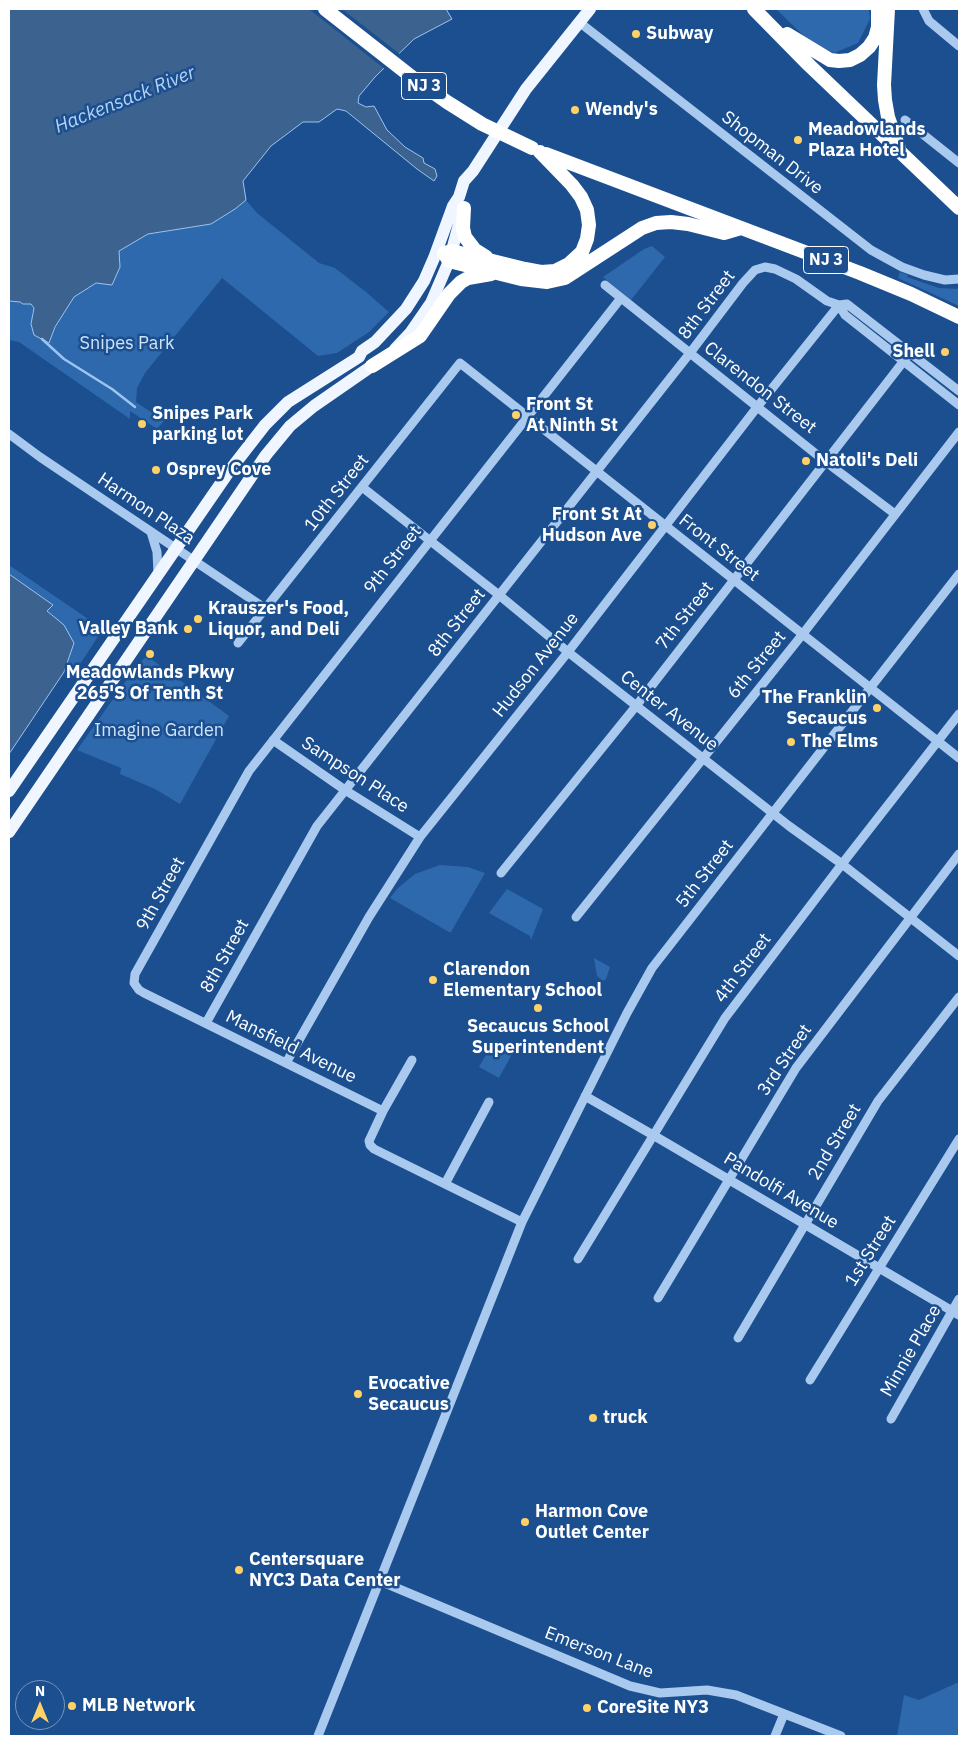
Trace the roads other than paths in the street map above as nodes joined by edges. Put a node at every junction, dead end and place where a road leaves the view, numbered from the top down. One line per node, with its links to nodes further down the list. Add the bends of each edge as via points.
1 (325, 9): 11 (highway, NJ 3, bridge, via 447,102 482,124)
2 (590, 9): 7 (main road)
3 (754, 9): 8 (highway)
4 (878, 9): 8 (highway, via 875,38 860,55 850,60 830,60)
5 (888, 9): 12 (highway, via 885,100)
6 (922, 9): 9 (street, via 928,21)
7 (579, 22): 14 (main road, via 526,88 473,171 472,182); 19 (street, Shopman Drive, via 871,250 924,275 945,280)
8 (768, 22): 12 (highway)
9 (959, 46)
10 (905, 120): 13 (street)
11 (536, 150): 16 (highway, NJ 3); 18 (highway, via 561,172 581,197 587,210 587,238 582,252 555,271)
12 (901, 152): 15 (highway)
13 (959, 163)
14 (461, 203): 17 (main road); 18 (highway, via 463,228 469,243); 26 (main road, via 453,206 424,281 406,309)
15 (959, 208)
16 (741, 228): 18 (highway, via 724,233 688,224 656,223 642,228 565,278 547,282 534,282); 23 (highway, NJ 3, via 873,278)
17 (448, 255): 18 (highway); 26 (main road, via 412,314 380,346); 29 (main road, via 431,303 411,332)
18 (498, 268): 29 (highway, via 461,282 420,336)
19 (959, 279)
20 (605, 285): 21 (street, Clarendon Street)
21 (621, 298): 24 (street, Clarendon Street); 35 (street, 9th Street)
22 (839, 305): 24 (street, 8th Street, via 826,301 785,273 765,267 755,270); 25 (street, via 848,304); 27 (street, via 845,315); 34 (street, Hudson Avenue)
23 (959, 317)
24 (690, 353): 34 (street, Clarendon Street); 39 (street, 8th Street)
25 (910, 353): 27 (street, 7th Street); 30 (street)
26 (359, 357): 45 (main road, via 288,402 265,425 238,458)
27 (904, 361): 31 (street); 38 (street, 7th Street)
28 (460, 363): 35 (street, Front Street); 40 (street, 10th Street)
29 (372, 366): 46 (main road, via 290,426 266,455)
30 (946, 380): 31 (street); 32 (street)
31 (938, 389): 33 (street)
32 (959, 391)
33 (959, 405)
34 (758, 406): 38 (street, Clarendon Street); 42 (street, Hudson Avenue)
35 (528, 417): 39 (street, Front Street); 44 (street, 9th Street)
36 (959, 432): 41 (street, 6th Street)
37 (9, 434): 43 (street, Harmon Plaza)
38 (826, 462): 41 (street, Clarendon Street); 49 (street, 7th Street)
39 (597, 471): 42 (street, Front Street); 50 (street, 8th Street)
40 (362, 487): 44 (street, Center Avenue); 51 (street, 10th Street)
41 (895, 514): 52 (street, 6th Street)
42 (665, 526): 49 (street, Front Street); 54 (street, Hudson Avenue)
43 (151, 531): 45 (street, Harmon Plaza); 47 (street)
44 (430, 541): 50 (street, Center Avenue); 58 (street, 9th Street)
45 (176, 548): 46 (street, Harmon Plaza); 47 (main road)
46 (194, 561): 51 (street, Harmon Plaza); 65 (main road)
47 (158, 573): 62 (main road)
48 (959, 574): 55 (street, 5th Street)
49 (734, 580): 52 (street, Front Street); 56 (street, 7th Street)
50 (499, 595): 54 (street, Center Avenue); 63 (street, 8th Street)
51 (266, 609): 53 (street, 10th Street)
52 (802, 635): 55 (street, Front Street); 61 (street, 6th Street)
53 (238, 643)
54 (568, 652): 56 (street, Center Avenue); 66 (street, Hudson Avenue)
55 (871, 688): 59 (street, Front Street); 64 (street, 5th Street)
56 (636, 706): 61 (street, Center Avenue); 69 (street, 7th Street)
57 (959, 714): 59 (street, 4th Street)
58 (273, 740): 63 (street, Sampson Place); 73 (street, 9th Street, via 244,779 135,974)
59 (938, 741): 60 (street, Front Street); 68 (street, 4th Street)
60 (959, 758)
61 (704, 759): 64 (street, Center Avenue); 70 (street, 6th Street)
62 (9, 790)
63 (345, 790): 66 (street, Sampson Place); 75 (street, 8th Street, via 317,826)
64 (773, 813): 68 (street, Center Avenue); 78 (street, 5th Street, via 654,964)
65 (9, 832)
66 (420, 837): 77 (street, Hudson Avenue, via 369,917)
67 (959, 854): 71 (street, 3rd Street)
68 (842, 864): 71 (street, Center Avenue); 81 (street, 4th Street, via 725,1018)
69 (501, 873)
70 (576, 917)
71 (910, 917): 72 (street, Center Avenue); 83 (street, 3rd Street, via 796,1068)
72 (959, 956)
73 (134, 983): 75 (street, Mansfield Avenue, via 144,993)
74 (959, 997): 86 (street, 2nd Street, via 878,1101)
75 (206, 1023): 77 (street, Mansfield Avenue)
76 (412, 1060): 80 (street)
77 (286, 1063): 80 (street, Mansfield Avenue)
78 (585, 1096): 81 (street, Pandolfi Avenue); 85 (street, 5th Street)
79 (489, 1102): 84 (street)
80 (382, 1111): 84 (street, via 370,1145)
81 (653, 1135): 83 (street, Pandolfi Avenue); 87 (street, 4th Street)
82 (959, 1139): 88 (street, 1st Street)
83 (729, 1179): 86 (street, Pandolfi Avenue); 89 (street, 3rd Street)
84 (445, 1184): 85 (street)
85 (522, 1222): 95 (street, 5th Street)
86 (805, 1224): 88 (street, Pandolfi Avenue); 92 (street, 2nd Street)
87 (578, 1259)
88 (879, 1268): 91 (street, Pandolfi Avenue); 93 (street, 1st Street)
89 (658, 1298)
90 (959, 1299): 91 (street, Minnie Place)
91 (956, 1313): 94 (street, Minnie Place)
92 (738, 1338)
93 (810, 1380)
94 (891, 1419)
95 (380, 1581): 96 (street, Emerson Lane, via 630,1686 660,1693 707,1690 736,1695); 97 (street, 5th Street)
96 (784, 1714): 98 (street); 99 (street, Emerson Lane)
97 (318, 1736)
98 (775, 1736)
99 (841, 1736)

